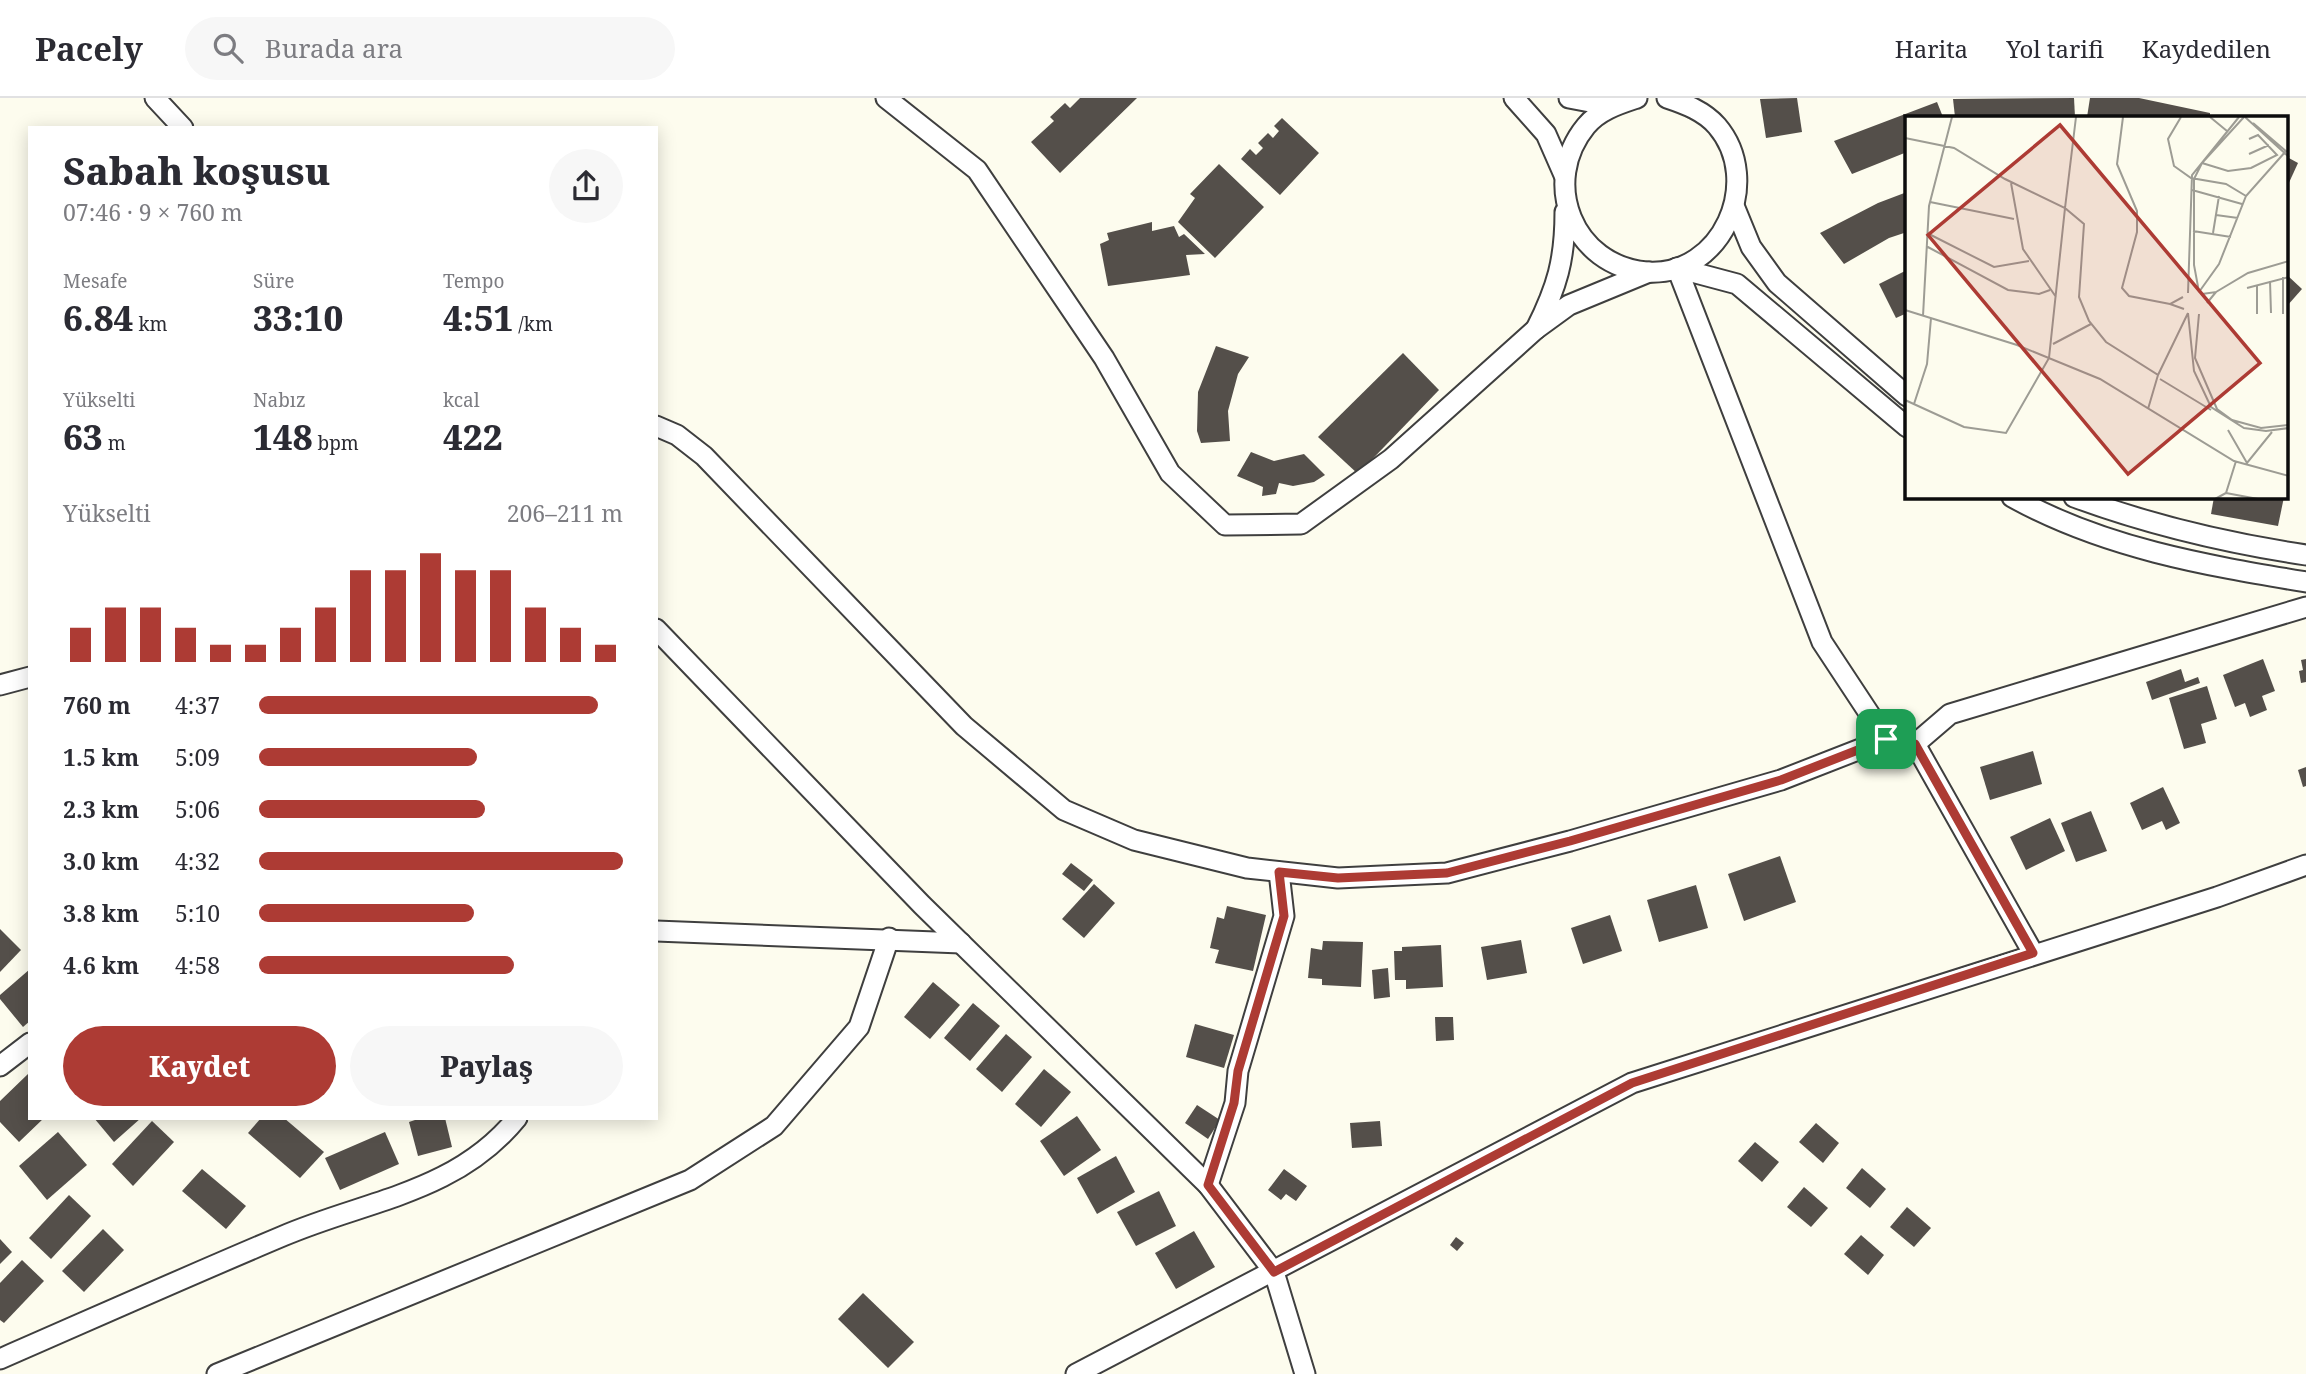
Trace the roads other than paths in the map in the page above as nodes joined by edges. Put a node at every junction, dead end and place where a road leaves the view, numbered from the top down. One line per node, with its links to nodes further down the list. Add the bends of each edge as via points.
1 (155, 98): 9 (street)
2 (886, 98): 16 (street, via 977,170 1104,358 1170,472 1225,525 1301,524 1391,459)
3 (1514, 98): 11 (street, via 1546,134)
4 (1569, 98): 8 (street)
5 (1637, 98): 8 (street)
6 (1667, 98): 10 (street, via 1694,108)
7 (1704, 98): 10 (street)
8 (1610, 102): 11 (street, via 1582,132)
9 (181, 126)
10 (1717, 126): 13 (street, via 1732,151 1736,169)
11 (1564, 175): 12 (street)
12 (1566, 204): 15 (street, via 1576,231 1595,252 1620,267); 16 (street, via 1565,250 1556,288)
13 (1735, 208): 14 (street, via 1716,241); 17 (street, via 1751,247 1777,283)
14 (1677, 268): 15 (street); 18 (street, via 1737,284); 28 (street, via 1822,642)
15 (1649, 272): 16 (street, via 1569,305)
16 (1536, 329)
17 (1905, 394)
18 (1905, 425)
19 (658, 427): 31 (street, via 704,456 964,726 1064,810 1133,840)
20 (2016, 499): 23 (street, via 2106,540 2201,564)
21 (2080, 499): 22 (street, via 2218,541)
22 (2306, 555)
23 (2306, 582)
24 (2306, 607): 29 (street, via 1950,714)
25 (658, 631): 34 (street)
26 (28, 678): 27 (street)
27 (0, 685)
28 (1886, 739): 29 (street); 31 (street, via 1781,780 1447,873 1338,878)
29 (1915, 744): 35 (street)
30 (2306, 865): 35 (street)
31 (1279, 872): 39 (street, via 1284,916)
32 (658, 931): 33 (street)
33 (889, 938): 34 (street); 42 (street, via 859,1027 774,1126 690,1180)
34 (961, 943): 39 (street)
35 (2033, 953): 40 (street, via 1632,1083)
36 (28, 1045): 37 (street)
37 (0, 1066)
38 (515, 1120): 41 (street, via 489,1150 441,1181 287,1234)
39 (1208, 1185): 40 (street)
40 (1274, 1272): 43 (street); 44 (street)
41 (0, 1359)
42 (217, 1374)
43 (1076, 1374)
44 (1305, 1374)

